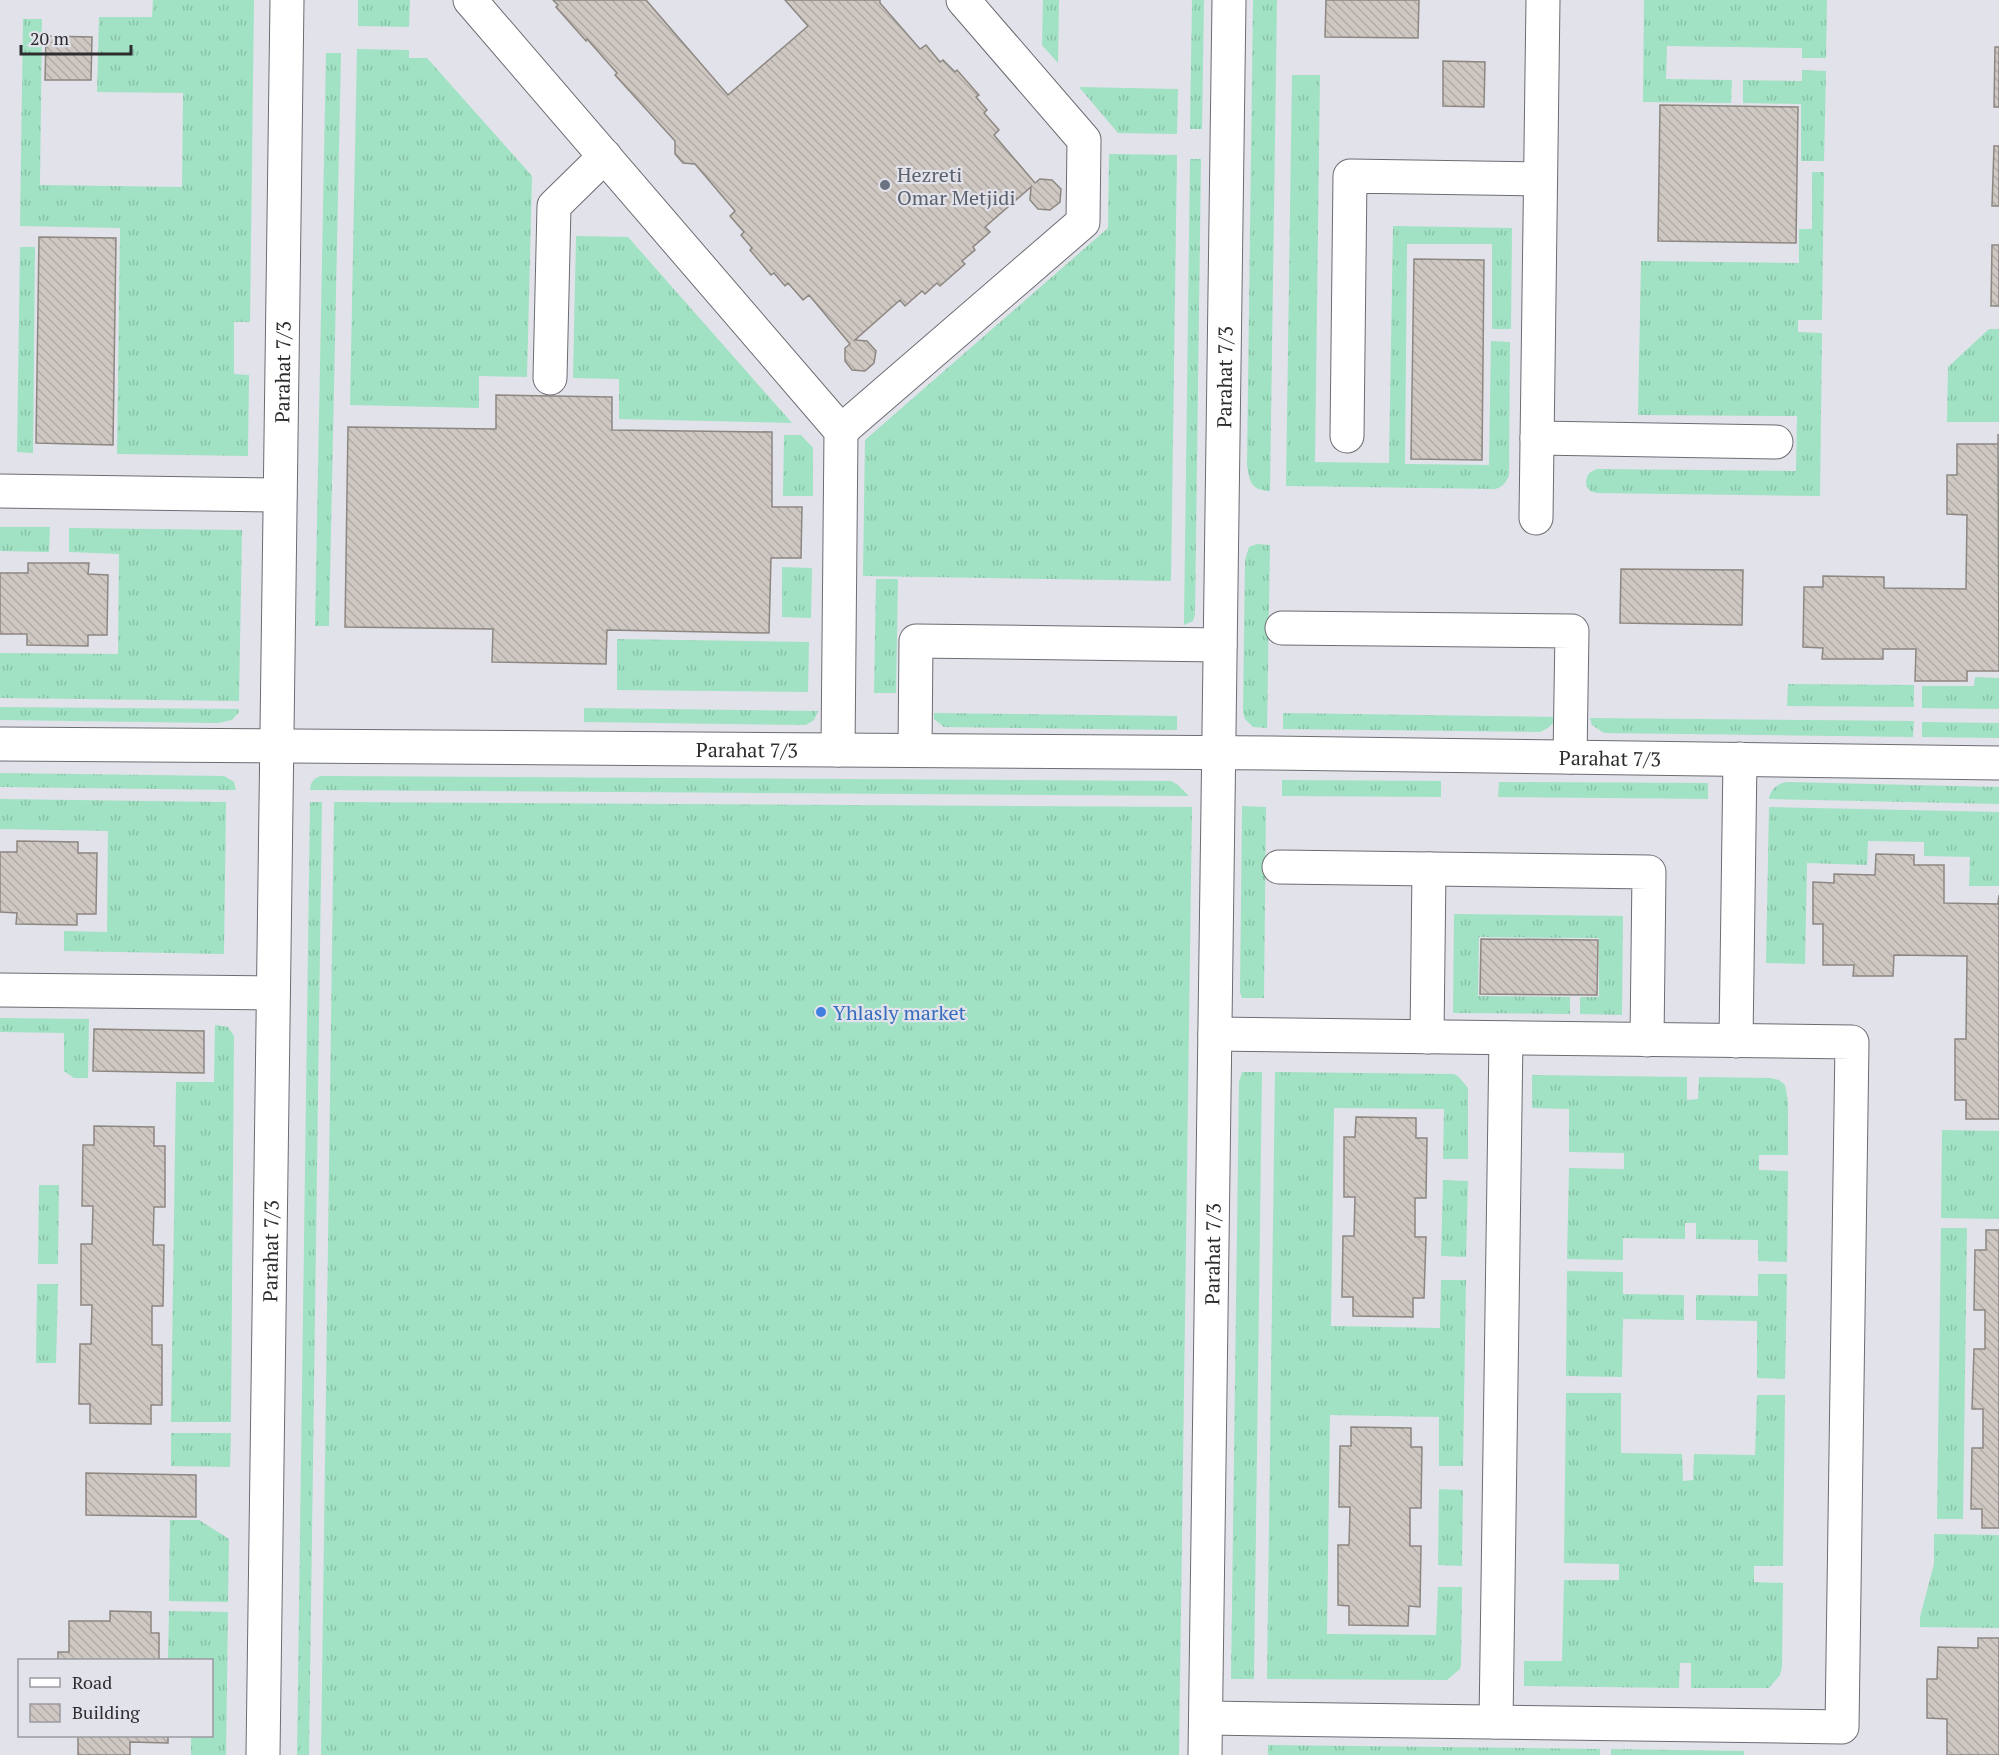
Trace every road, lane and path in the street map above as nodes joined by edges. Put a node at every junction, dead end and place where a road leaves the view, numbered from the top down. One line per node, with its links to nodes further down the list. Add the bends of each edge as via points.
1 (286, 0): 14 (street, Parahat 7/3)
2 (470, 0): 6 (street)
3 (963, 0): 9 (street, via 1084,140 1083,222)
4 (1229, 0): 17 (street, Parahat 7/3)
5 (1543, 0): 7 (street)
6 (605, 156): 8 (street, via 554,206); 9 (street)
7 (1540, 179): 10 (street, via 1350,176); 11 (street)
8 (550, 378)
9 (842, 431): 20 (street)
10 (1347, 436)
11 (1537, 438): 12 (street); 15 (street)
12 (1776, 442)
13 (0, 491): 14 (street)
14 (280, 495): 19 (street, Parahat 7/3)
15 (1536, 518)
16 (1282, 628): 23 (street, via 1572,631)
17 (1220, 645): 21 (street, via 916,641); 22 (street, Parahat 7/3)
18 (0, 744): 19 (street, Parahat 7/3)
19 (276, 746): 20 (street, Parahat 7/3); 29 (street, Parahat 7/3)
20 (838, 750): 21 (street, Parahat 7/3)
21 (915, 750): 22 (street, Parahat 7/3)
22 (1219, 752): 23 (street, Parahat 7/3); 30 (street, Parahat 7/3)
23 (1570, 757): 24 (street, Parahat 7/3)
24 (1740, 759): 25 (street, Parahat 7/3); 34 (street)
25 (1999, 763)
26 (1279, 867): 27 (street)
27 (1429, 869): 31 (street); 33 (street, via 1649,872)
28 (0, 990): 29 (street)
29 (273, 993): 37 (street, Parahat 7/3)
30 (1215, 1034): 31 (street); 35 (street, Parahat 7/3)
31 (1427, 1037): 32 (street)
32 (1506, 1038): 33 (street); 36 (street)
33 (1647, 1040): 34 (street)
34 (1736, 1041): 36 (street, via 1852,1042 1842,1727)
35 (1206, 1718): 36 (street); 38 (street, Parahat 7/3)
36 (1496, 1722)
37 (263, 1755)
38 (1205, 1755)

